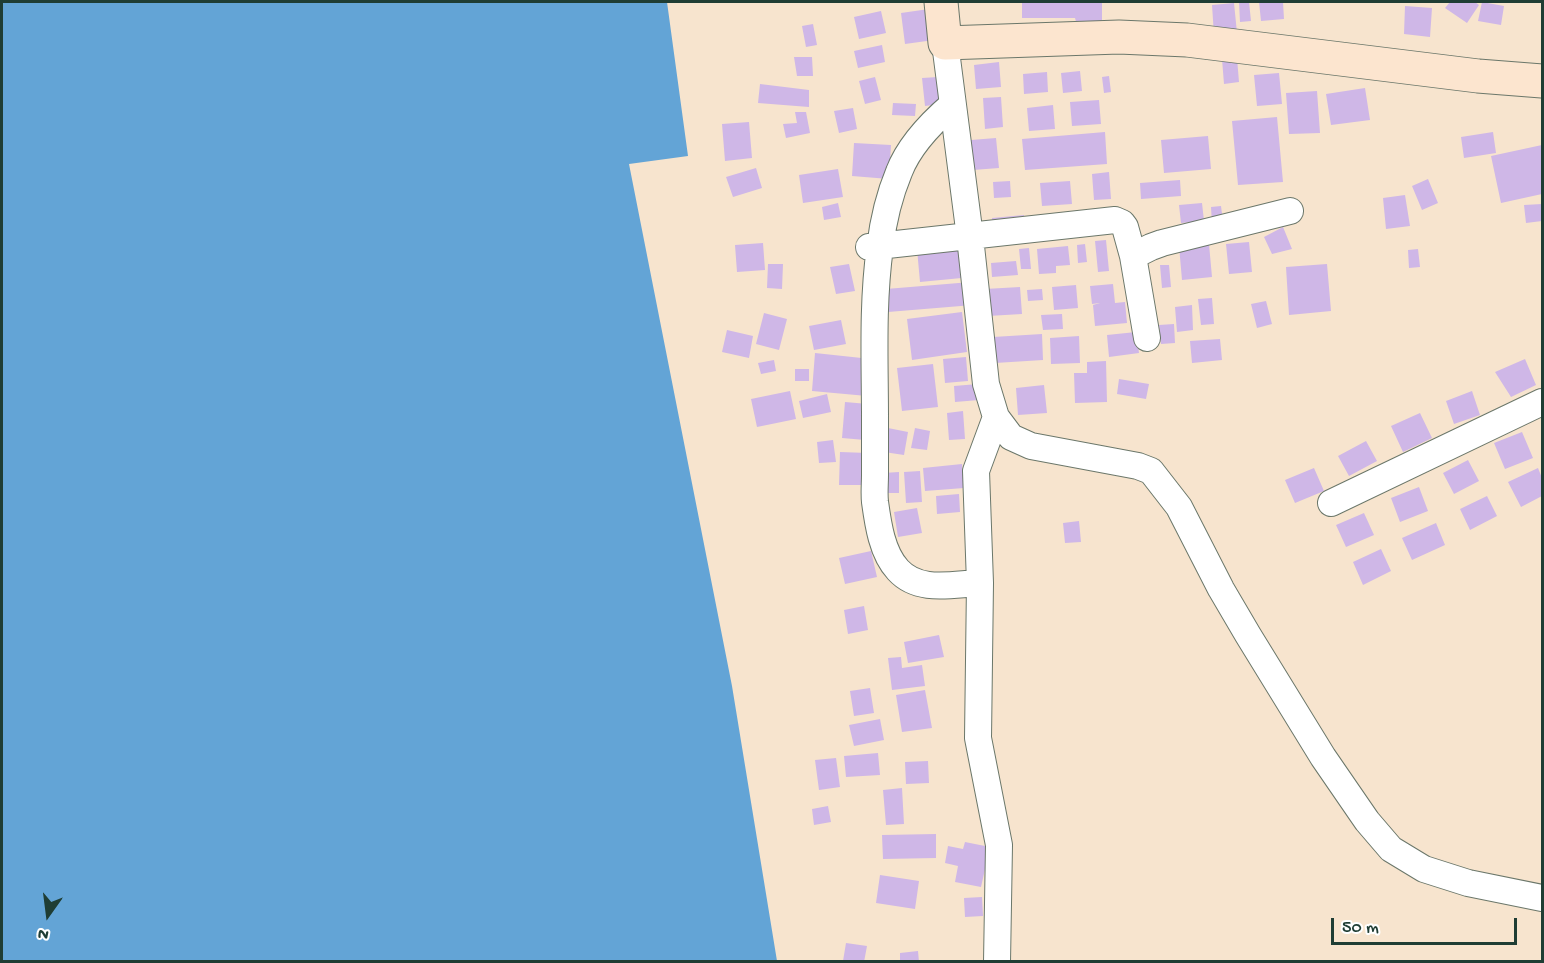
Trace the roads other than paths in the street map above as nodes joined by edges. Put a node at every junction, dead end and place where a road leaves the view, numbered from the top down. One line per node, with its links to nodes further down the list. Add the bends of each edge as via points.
1 (941, 2): 2 (street)
2 (945, 43): 3 (street, via 1119,37 1187,40); 4 (street)
3 (1542, 81)
4 (952, 105): 6 (street); 7 (street, via 928,127 899,170)
5 (1290, 211): 8 (street, via 1162,243)
6 (970, 237): 7 (street); 8 (street, via 1115,220 1125,227); 11 (street, via 986,384)
7 (875, 247): 13 (street, via 875,500 883,541 897,569 916,583)
8 (1134, 256): 9 (street)
9 (1147, 338)
10 (1542, 402): 12 (street)
11 (996, 417): 13 (street, via 976,471); 14 (street, via 1011,437 1031,447 1151,471 1179,507 1232,608 1323,757 1367,821 1392,849 1424,869 1468,883)
12 (1331, 503)
13 (980, 583): 15 (street, via 978,738 999,845)
14 (1542, 898)
15 (997, 962)

